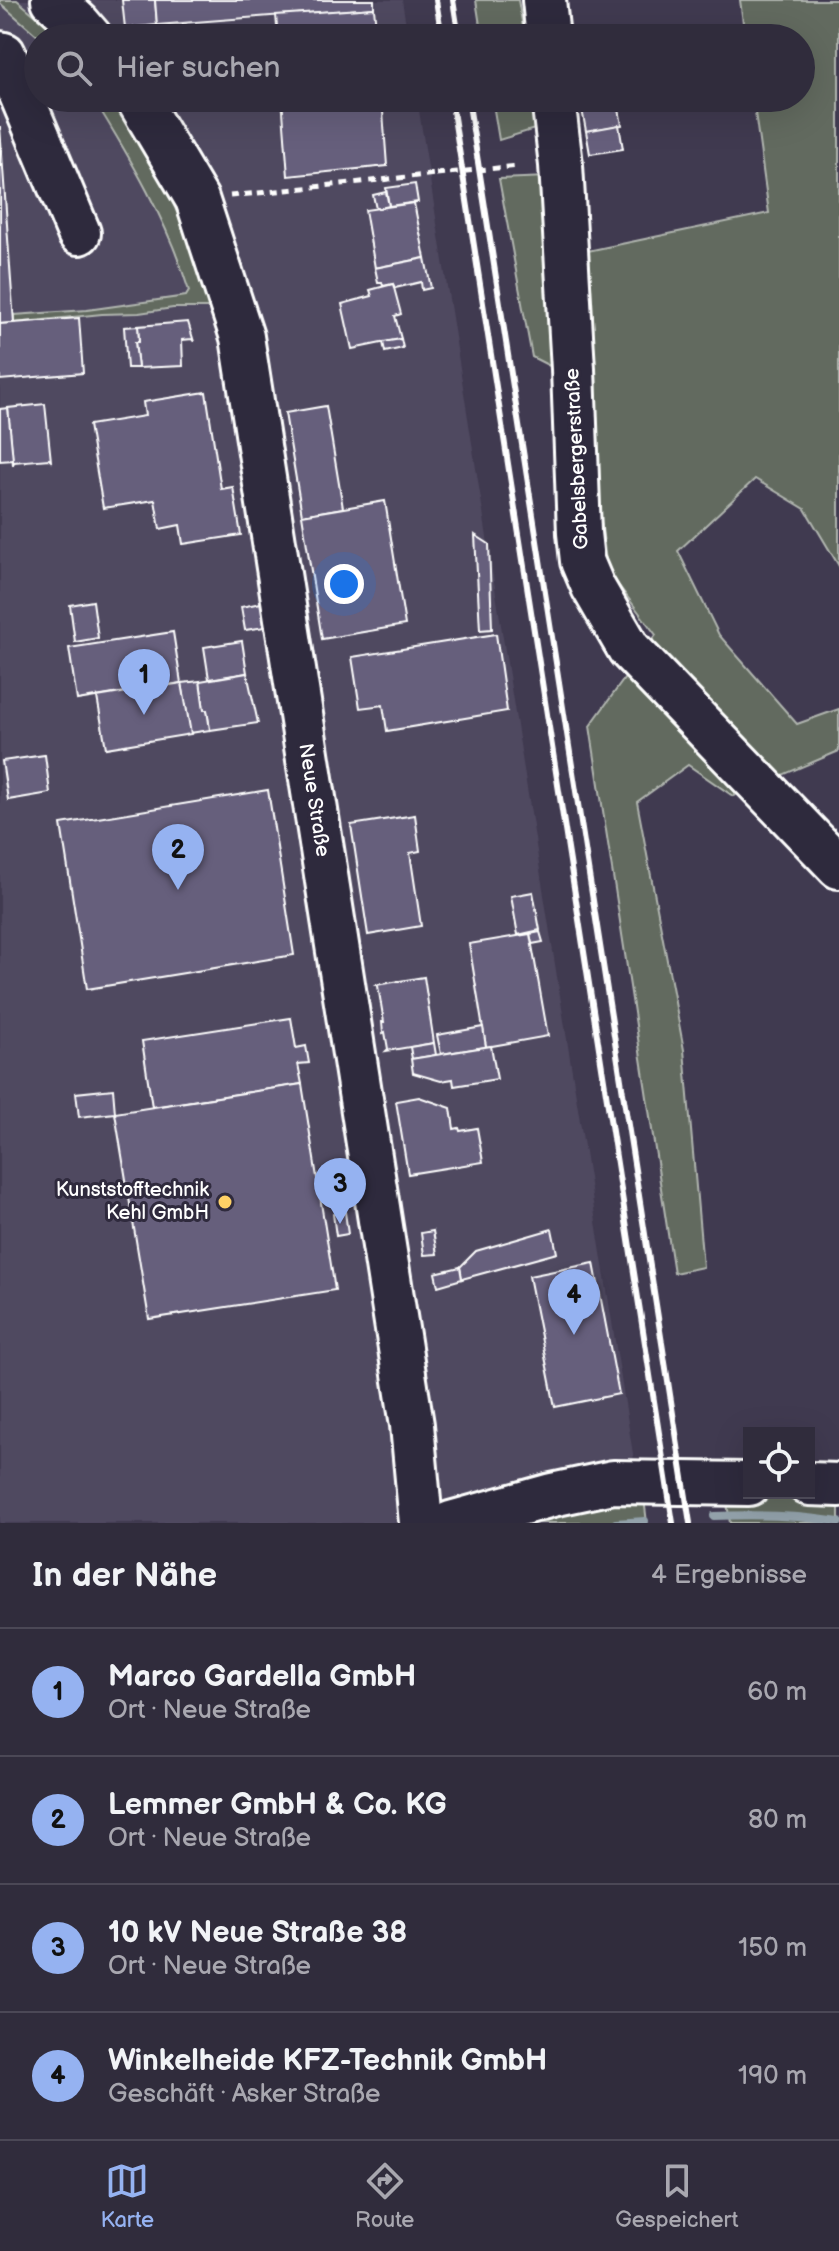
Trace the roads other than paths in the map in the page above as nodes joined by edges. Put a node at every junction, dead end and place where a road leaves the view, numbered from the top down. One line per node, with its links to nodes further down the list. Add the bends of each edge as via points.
1 (53, 0): 3 (street)
2 (544, 0): 4 (street)
3 (79, 24)
4 (547, 24)
5 (0, 53): 6 (street)
6 (24, 102)
7 (28, 112): 10 (street)
8 (145, 112): 15 (street, Neue Straße, via 197,199 242,337 412,1425)
9 (555, 112): 11 (street, Gabelsbergerstraße, via 582,561 629,649)
10 (79, 233)
11 (839, 867)
12 (743, 1484): 16 (street, via 613,1482)
13 (815, 1484): 14 (street)
14 (839, 1485)
15 (421, 1523)
16 (451, 1523)

